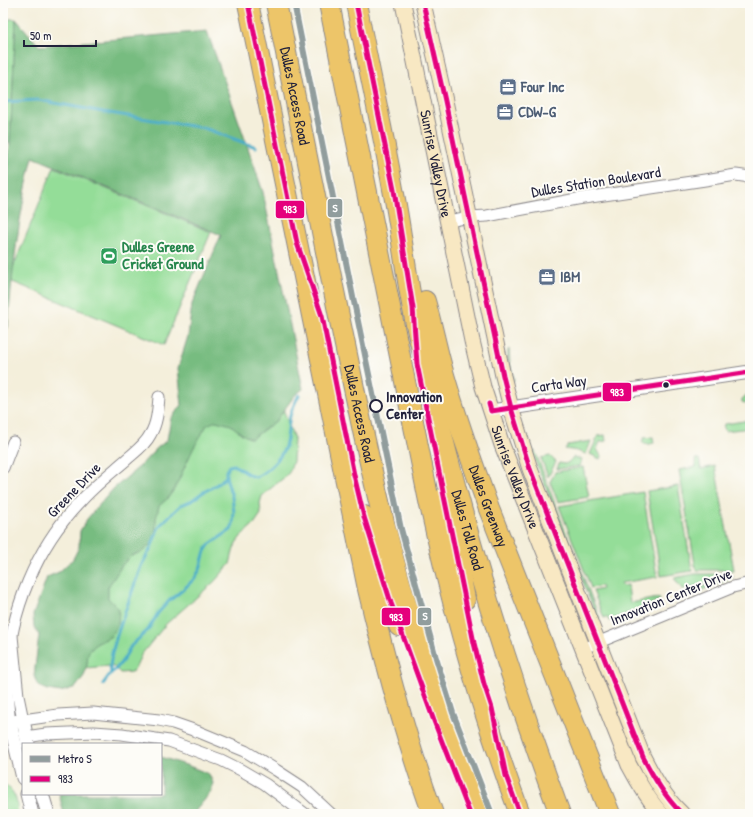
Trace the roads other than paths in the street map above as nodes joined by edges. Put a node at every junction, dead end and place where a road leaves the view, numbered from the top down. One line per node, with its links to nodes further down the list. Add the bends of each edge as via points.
1 (248, 3): 11 (highway)
2 (276, 3): 36 (highway, Dulles Access Road, via 365,441 389,544 429,679)
3 (328, 3): 27 (highway, via 439,544 471,667)
4 (356, 3): 8 (highway, Dulles Toll Road)
5 (403, 3): 10 (main road, Sunrise Valley Drive)
6 (423, 3): 9 (main road, Sunrise Valley Drive)
7 (750, 177): 9 (street, Dulles Station Boulevard, via 736,175)
8 (394, 190): 12 (highway, Dulles Toll Road); 39 (highway, Dulles Greenway, via 467,450)
9 (470, 217): 10 (street, Dulles Station Boulevard); 15 (main road, Sunrise Valley Drive)
10 (448, 221): 16 (main road, Sunrise Valley Drive, via 472,341)
11 (297, 243): 34 (highway, via 358,547 384,657); 35 (highway, via 322,316 364,517 410,657)
12 (413, 308): 27 (highway, via 417,364 473,635); 38 (highway, Dulles Toll Road, via 462,515 509,668)
13 (750, 372): 15 (street, Carta Way)
14 (159, 397): 20 (street, Greene Drive, via 156,424 143,445 81,501 60,524 41,555)
15 (511, 408): 16 (street, Carta Way); 21 (main road, Sunrise Valley Drive, via 530,469)
16 (491, 411): 22 (main road, Sunrise Valley Drive)
17 (13, 442): 18 (street)
18 (3, 468)
19 (750, 582): 21 (street, Innovation Center Drive)
20 (7, 635): 23 (street, Greene Drive); 24 (street, Greene Drive)
21 (598, 642): 22 (street, Innovation Center Drive); 41 (main road, Sunrise Valley Drive, via 650,771)
22 (582, 649): 40 (main road, Sunrise Valley Drive, via 629,765 641,788)
23 (23, 720): 24 (street); 25 (street); 33 (street, via 93,713 173,723 245,751 302,787)
24 (6, 723): 25 (street)
25 (18, 741): 26 (street); 32 (street, via 46,734 94,732 170,741 241,770 265,784)
26 (22, 771)
27 (506, 776): 37 (highway)
28 (27, 795): 30 (street)
29 (42, 795): 31 (street)
30 (32, 814)
31 (48, 814)
32 (305, 814)
33 (331, 814)
34 (433, 814)
35 (470, 814)
36 (478, 814)
37 (520, 814)
38 (560, 814)
39 (610, 814)
40 (661, 814)
41 (682, 814)

